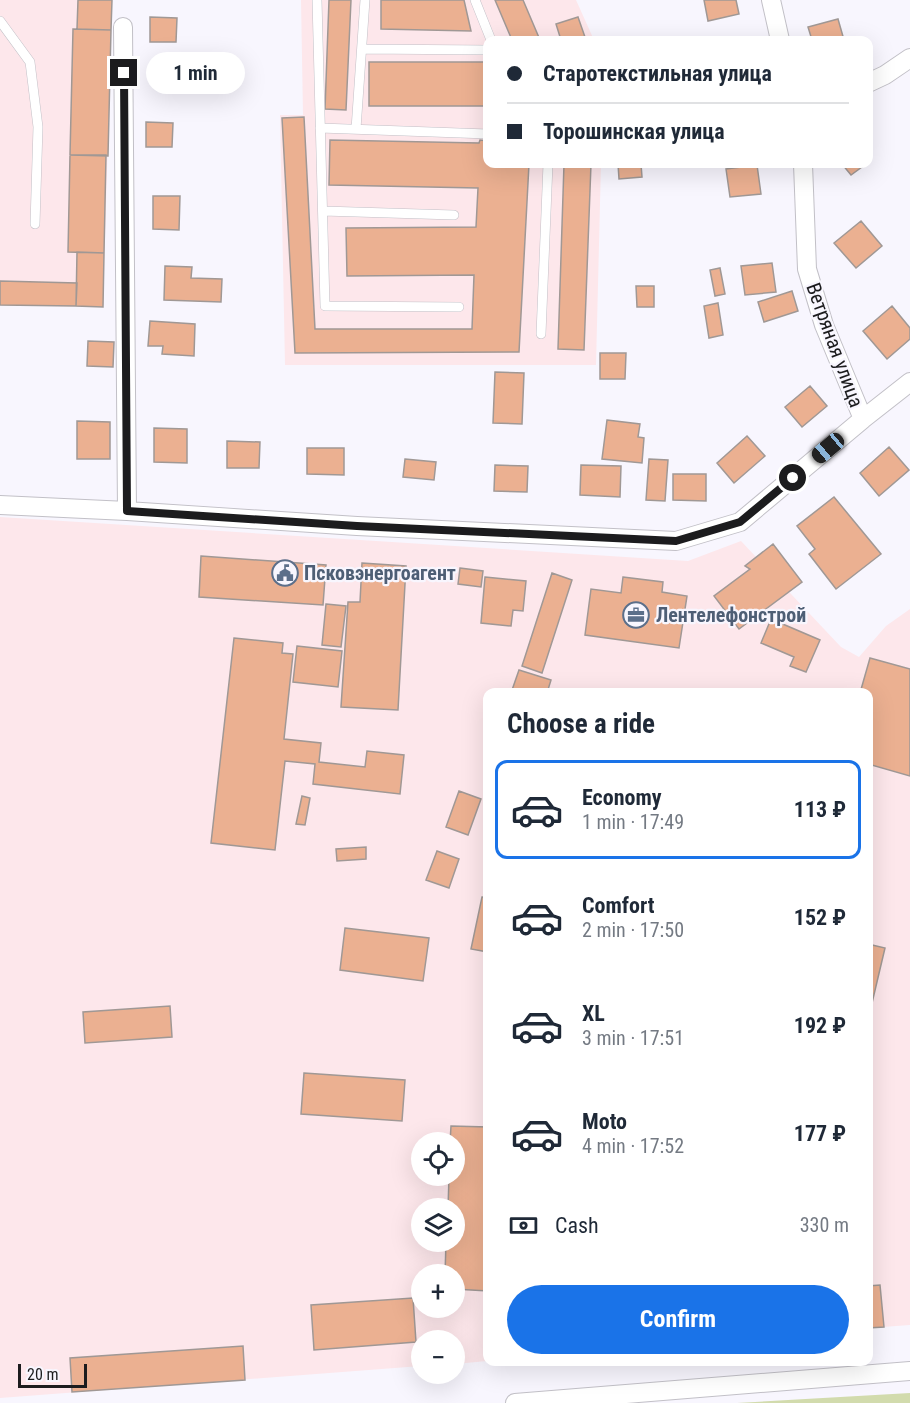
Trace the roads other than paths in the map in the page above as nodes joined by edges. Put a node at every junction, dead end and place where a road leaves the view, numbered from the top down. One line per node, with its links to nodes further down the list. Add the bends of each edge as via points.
1 (317, 0): 13 (lane)
2 (365, 0): 9 (lane)
3 (475, 0): 7 (lane)
4 (771, 0): 8 (street)
5 (0, 21): 20 (lane, via 30,62 38,127)
6 (123, 27): 26 (street)
7 (489, 36)
8 (779, 36)
9 (362, 49): 10 (lane); 14 (lane)
10 (483, 50)
11 (910, 58): 12 (street)
12 (873, 81)
13 (320, 128): 14 (lane); 18 (lane)
14 (357, 129): 15 (lane)
15 (483, 134)
16 (548, 168): 22 (lane)
17 (803, 168): 24 (street, Ветряная улица, via 807,269 824,325)
18 (323, 211): 19 (lane); 21 (lane, via 325,306)
19 (454, 215)
20 (35, 224)
21 (459, 307)
22 (541, 334)
23 (910, 382): 24 (street)
24 (863, 419): 26 (street, via 740,522 676,541)
25 (0, 505): 26 (street)
26 (127, 511)
27 (910, 1371): 28 (street)
28 (586, 1400): 29 (street)
29 (515, 1403)

